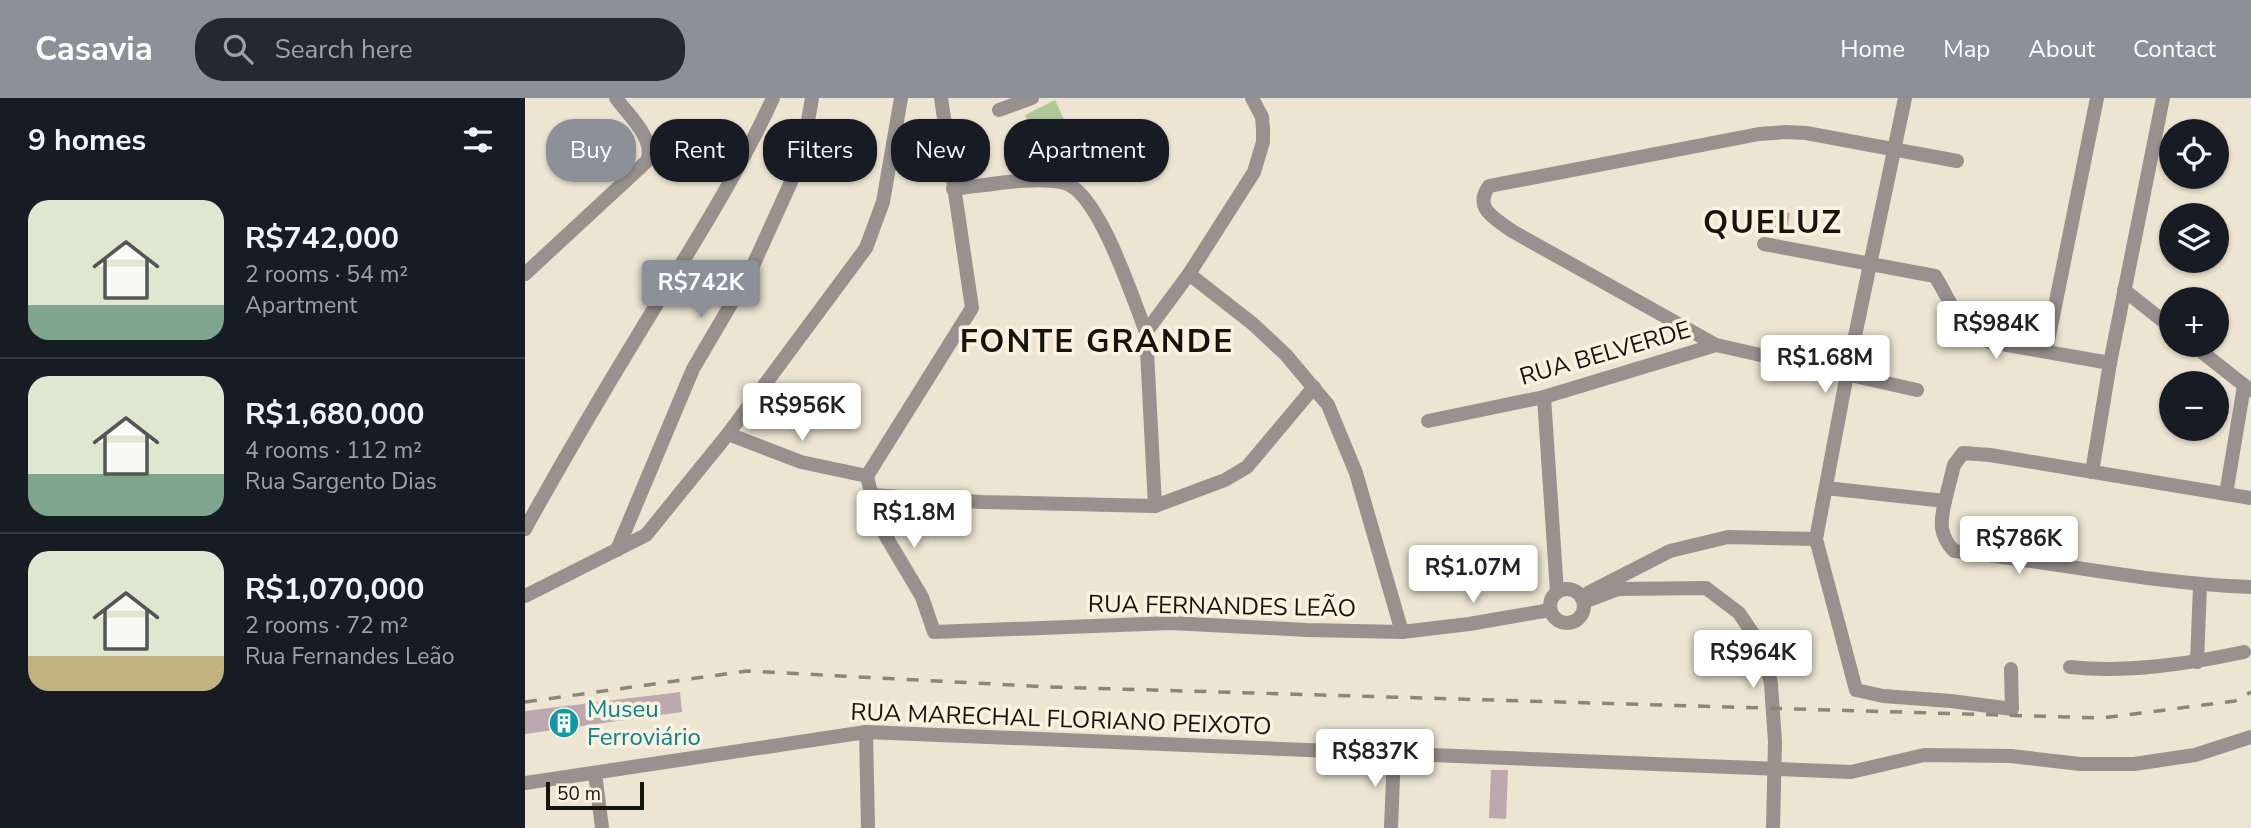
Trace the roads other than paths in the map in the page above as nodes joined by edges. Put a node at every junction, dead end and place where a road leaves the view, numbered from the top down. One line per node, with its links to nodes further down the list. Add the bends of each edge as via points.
1 (616, 98): 17 (street, via 645,138 650,153 647,161)
2 (773, 98): 41 (street, via 696,242)
3 (812, 98): 43 (street, via 791,182 751,270 693,369)
4 (901, 98): 32 (street, via 883,202 866,248)
5 (941, 98): 14 (street)
6 (1032, 98): 11 (street)
7 (1252, 98): 18 (street, via 1262,117 1260,158)
8 (1905, 98): 12 (street)
9 (2098, 98): 23 (street)
10 (2163, 98): 19 (street)
11 (999, 110)
12 (1894, 148): 13 (street); 16 (street); 22 (street, via 1806,133 1773,133 1489,186 1483,195 1487,212 1512,231)
13 (1957, 161)
14 (953, 189): 21 (street, via 1042,180 1068,184 1090,202); 34 (street, via 972,308)
15 (1764, 244): 16 (street)
16 (1870, 264): 23 (street, via 1935,276 1973,334 1990,342); 26 (street)
17 (525, 274)
18 (1189, 274): 21 (street); 27 (street, via 1253,324)
19 (2124, 290): 20 (street); 25 (street)
20 (2159, 318)
21 (1146, 332): 40 (street)
22 (1716, 345): 26 (street, RUA BELVERDE); 30 (street, RUA BELVERDE)
23 (2046, 351): 25 (street)
24 (2208, 357): 28 (street)
25 (2110, 363): 33 (street)
26 (1847, 374): 29 (street, RUA BELVERDE); 35 (street)
27 (1314, 387): 40 (street, via 1247,467); 50 (street, via 1328,405 1356,473)
28 (2248, 388): 36 (street)
29 (1917, 390)
30 (1544, 397): 31 (street, RUA BELVERDE); 46 (street)
31 (1428, 421)
32 (728, 434): 34 (street, via 801,462); 43 (street, via 646,536)
33 (2092, 472): 36 (street); 39 (street, via 1963,453 1954,465)
34 (867, 476): 37 (street)
35 (1826, 488): 39 (street); 42 (street)
36 (2226, 494): 38 (street)
37 (871, 495): 40 (street); 50 (street, RUA FERNANDES LEÃO, via 878,523 922,597 934,632 1171,623)
38 (2251, 498)
39 (1945, 501): 44 (street, via 1940,521 1943,540 1954,551)
40 (1155, 506)
41 (525, 529)
42 (1816, 540): 48 (street, via 1728,537 1670,551); 54 (street, via 1856,690 2012,709)
43 (617, 550): 47 (street)
44 (2200, 586): 45 (street); 52 (street)
45 (2251, 587)
46 (1557, 592): 48 (street, via 1570,589); 49 (street)
47 (525, 596)
48 (1582, 599): 49 (street, via 1581,615 1570,623 1557,621); 63 (street, via 1618,589 1706,588 1739,613 1764,650 1770,684 1775,742)
49 (1550, 610): 50 (street, RUA FERNANDES LEÃO)
50 (1402, 632)
51 (2244, 652): 52 (street)
52 (2197, 662): 53 (street, via 2101,670)
53 (2070, 667)
54 (2011, 669)
55 (866, 732): 57 (street, RUA MARECHAL FLORIANO PEIXOTO); 58 (street, RUA MARECHAL FLORIANO PEIXOTO); 61 (street)
56 (2251, 737): 57 (street, RUA MARECHAL FLORIANO PEIXOTO, via 2196,755 2134,764 1924,755 1851,772)
57 (1394, 752): 62 (street)
58 (595, 773): 59 (street, RUA MARECHAL FLORIANO PEIXOTO); 60 (street)
59 (525, 783)
60 (602, 828)
61 (868, 828)
62 (1391, 828)
63 (1773, 828)

